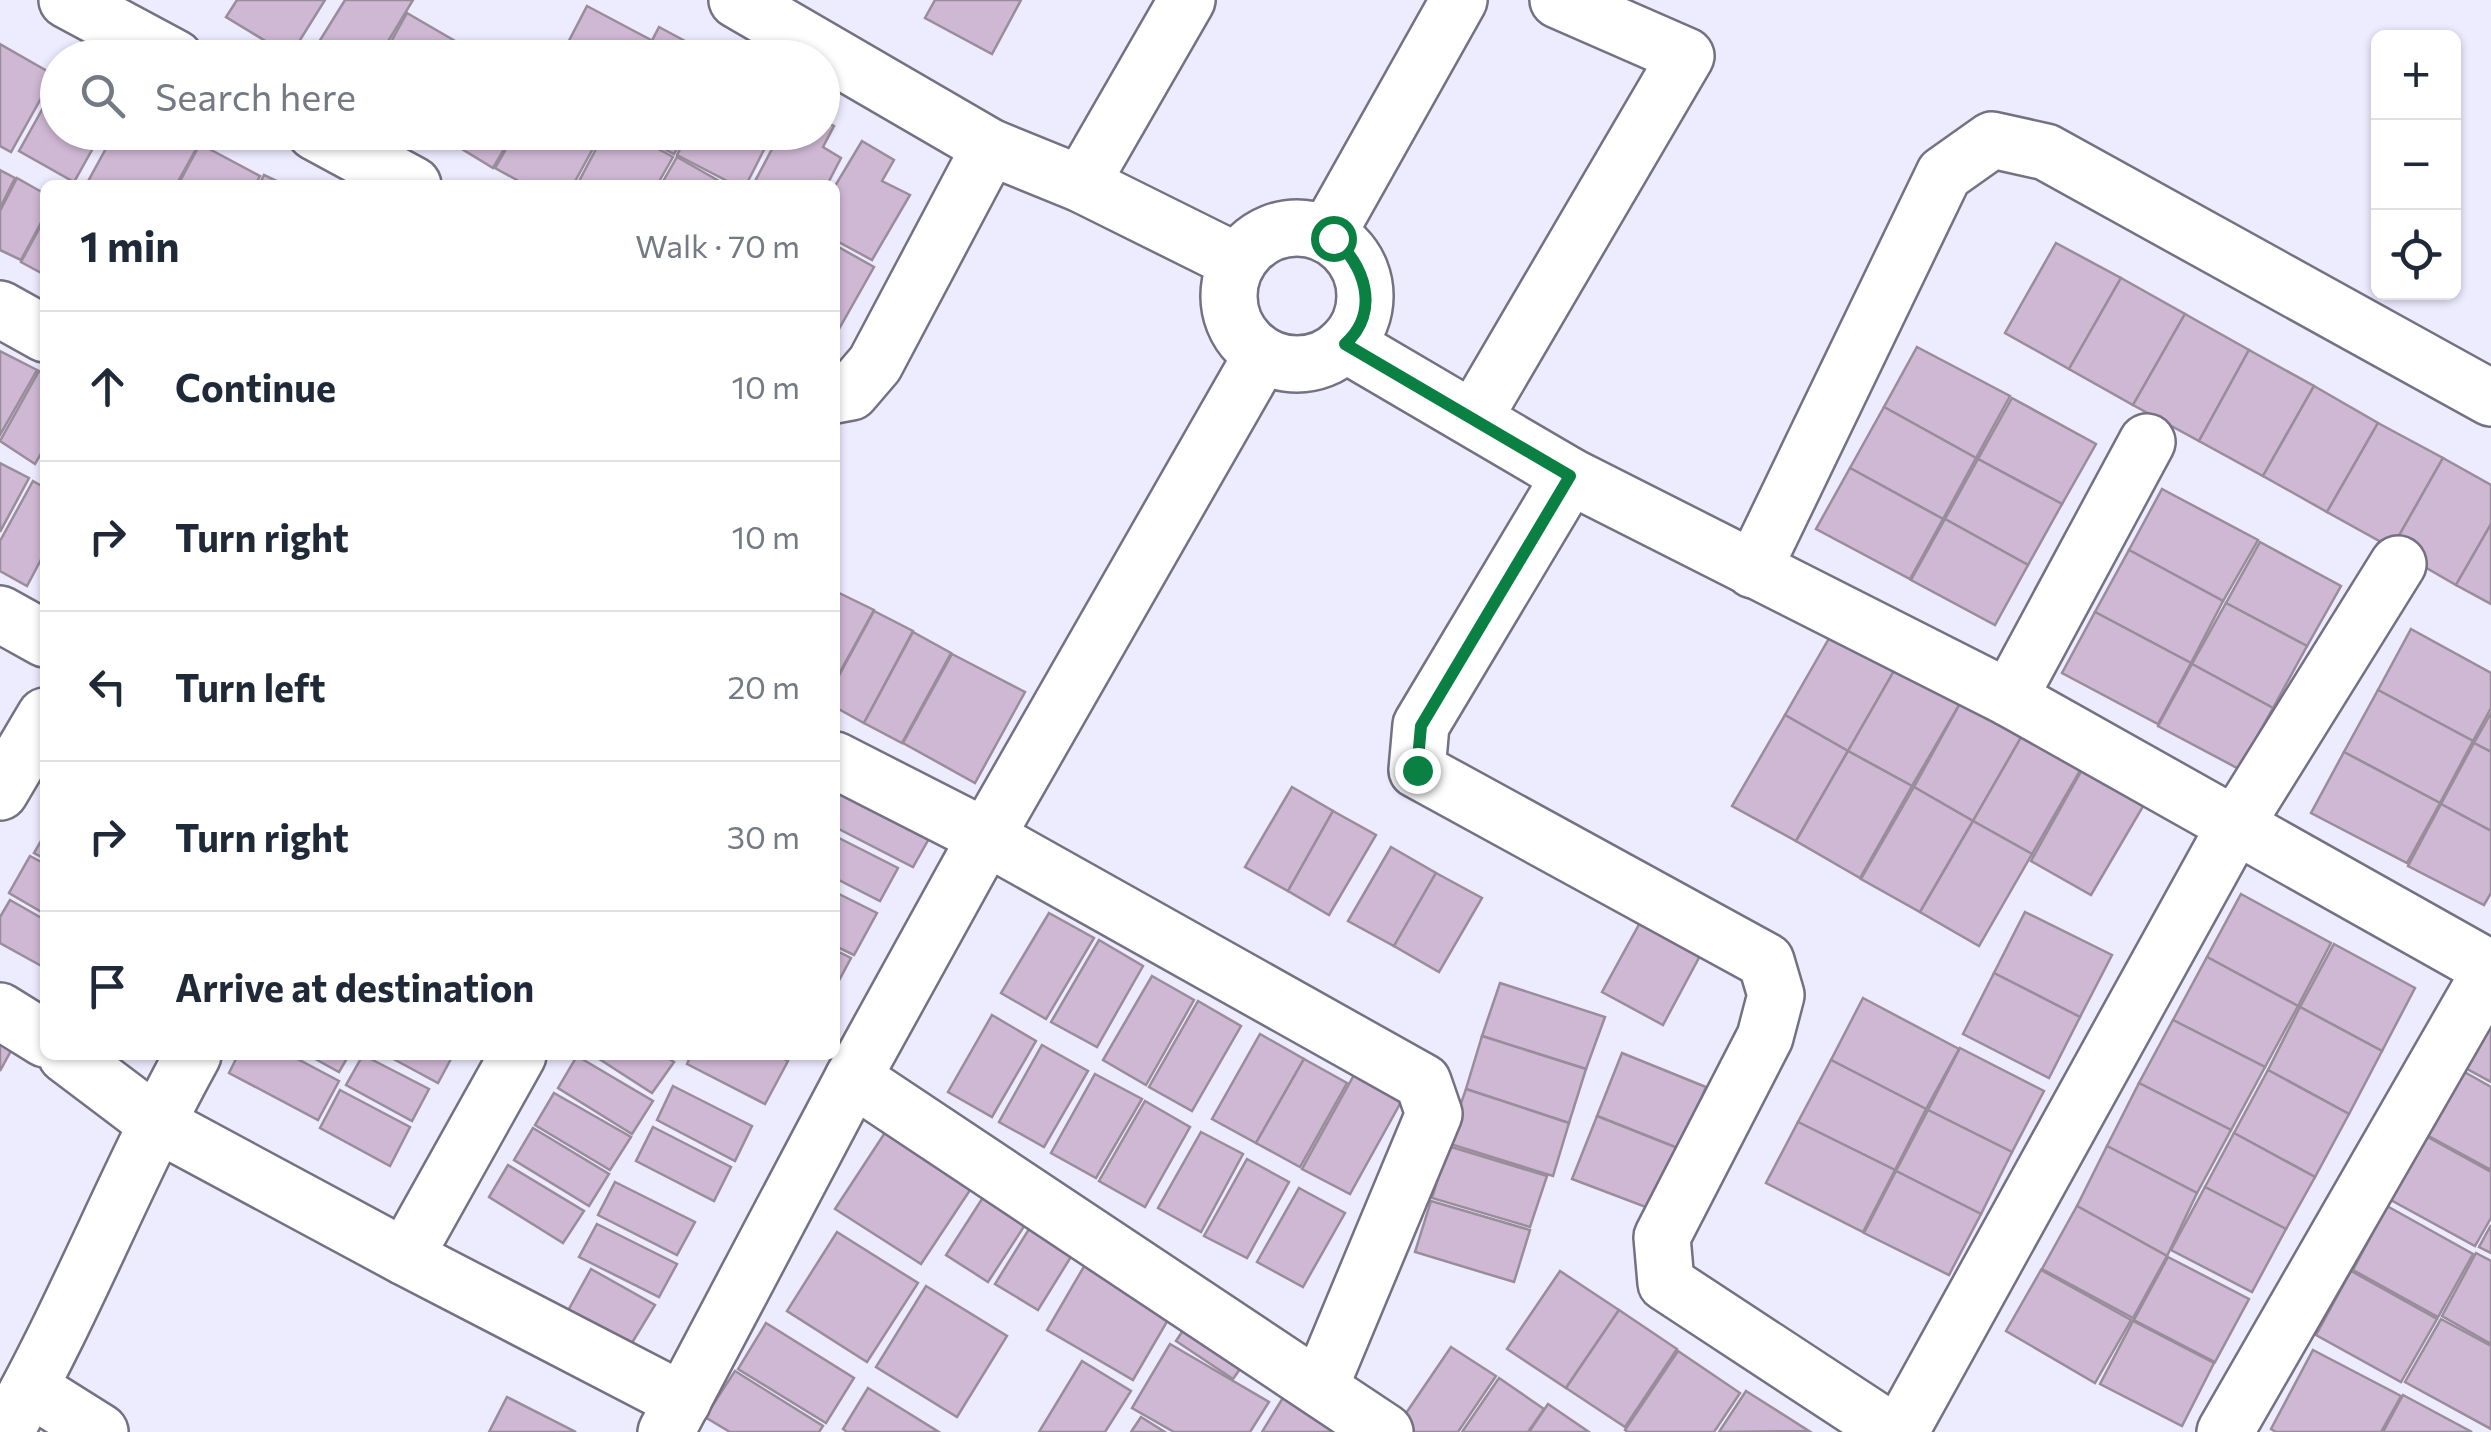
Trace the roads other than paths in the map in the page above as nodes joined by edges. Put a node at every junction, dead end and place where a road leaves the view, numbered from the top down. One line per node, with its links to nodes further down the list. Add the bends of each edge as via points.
1 (68, 0): 7 (street)
2 (737, 0): 6 (street)
3 (1187, 0): 11 (street)
4 (1458, 0): 12 (street)
5 (1558, 0): 20 (street, via 1686,56)
6 (817, 19): 8 (street)
7 (142, 40)
8 (990, 146): 11 (street); 18 (street, via 875,364 851,392)
9 (348, 150): 10 (street)
10 (404, 180)
11 (1081, 184): 13 (street)
12 (1326, 236): 13 (street, via 1292,228 1270,233); 16 (street, via 1350,252 1362,272 1362,318)
13 (1238, 262): 17 (street, via 1228,305 1235,328)
14 (0, 309): 15 (street)
15 (40, 331)
16 (1345, 344): 17 (street, via 1314,362 1290,365); 20 (street)
17 (1262, 355): 32 (street)
18 (840, 394)
19 (2491, 398): 24 (street, via 2046,152 1992,140 1944,174)
20 (1474, 418): 22 (street)
21 (2147, 442): 27 (street)
22 (1570, 476): 24 (street); 47 (street, via 1421,726 1417,770 1766,961 1776,995 1765,1038 1662,1237 1666,1283)
23 (2398, 564): 31 (street)
24 (1753, 570): 27 (street)
25 (0, 614): 26 (street)
26 (40, 636)
27 (2009, 698): 31 (street)
28 (26, 721): 30 (street)
29 (840, 763): 32 (street)
30 (0, 792)
31 (2234, 826): 33 (street); 47 (street)
32 (986, 838): 39 (street); 42 (street, via 1423,1082 1434,1114)
33 (2491, 970): 48 (street)
34 (0, 1011): 35 (street)
35 (40, 1036)
36 (73, 1060): 40 (street)
37 (190, 1060): 40 (street)
38 (515, 1060): 41 (street)
39 (853, 1078): 42 (street); 44 (street)
40 (156, 1123): 41 (street); 43 (street)
41 (405, 1257): 44 (street)
42 (1320, 1387): 46 (street)
43 (17, 1410): 45 (street)
44 (674, 1416)
45 (100, 1432)
46 (1385, 1432)
47 (1896, 1432)
48 (2225, 1432)

